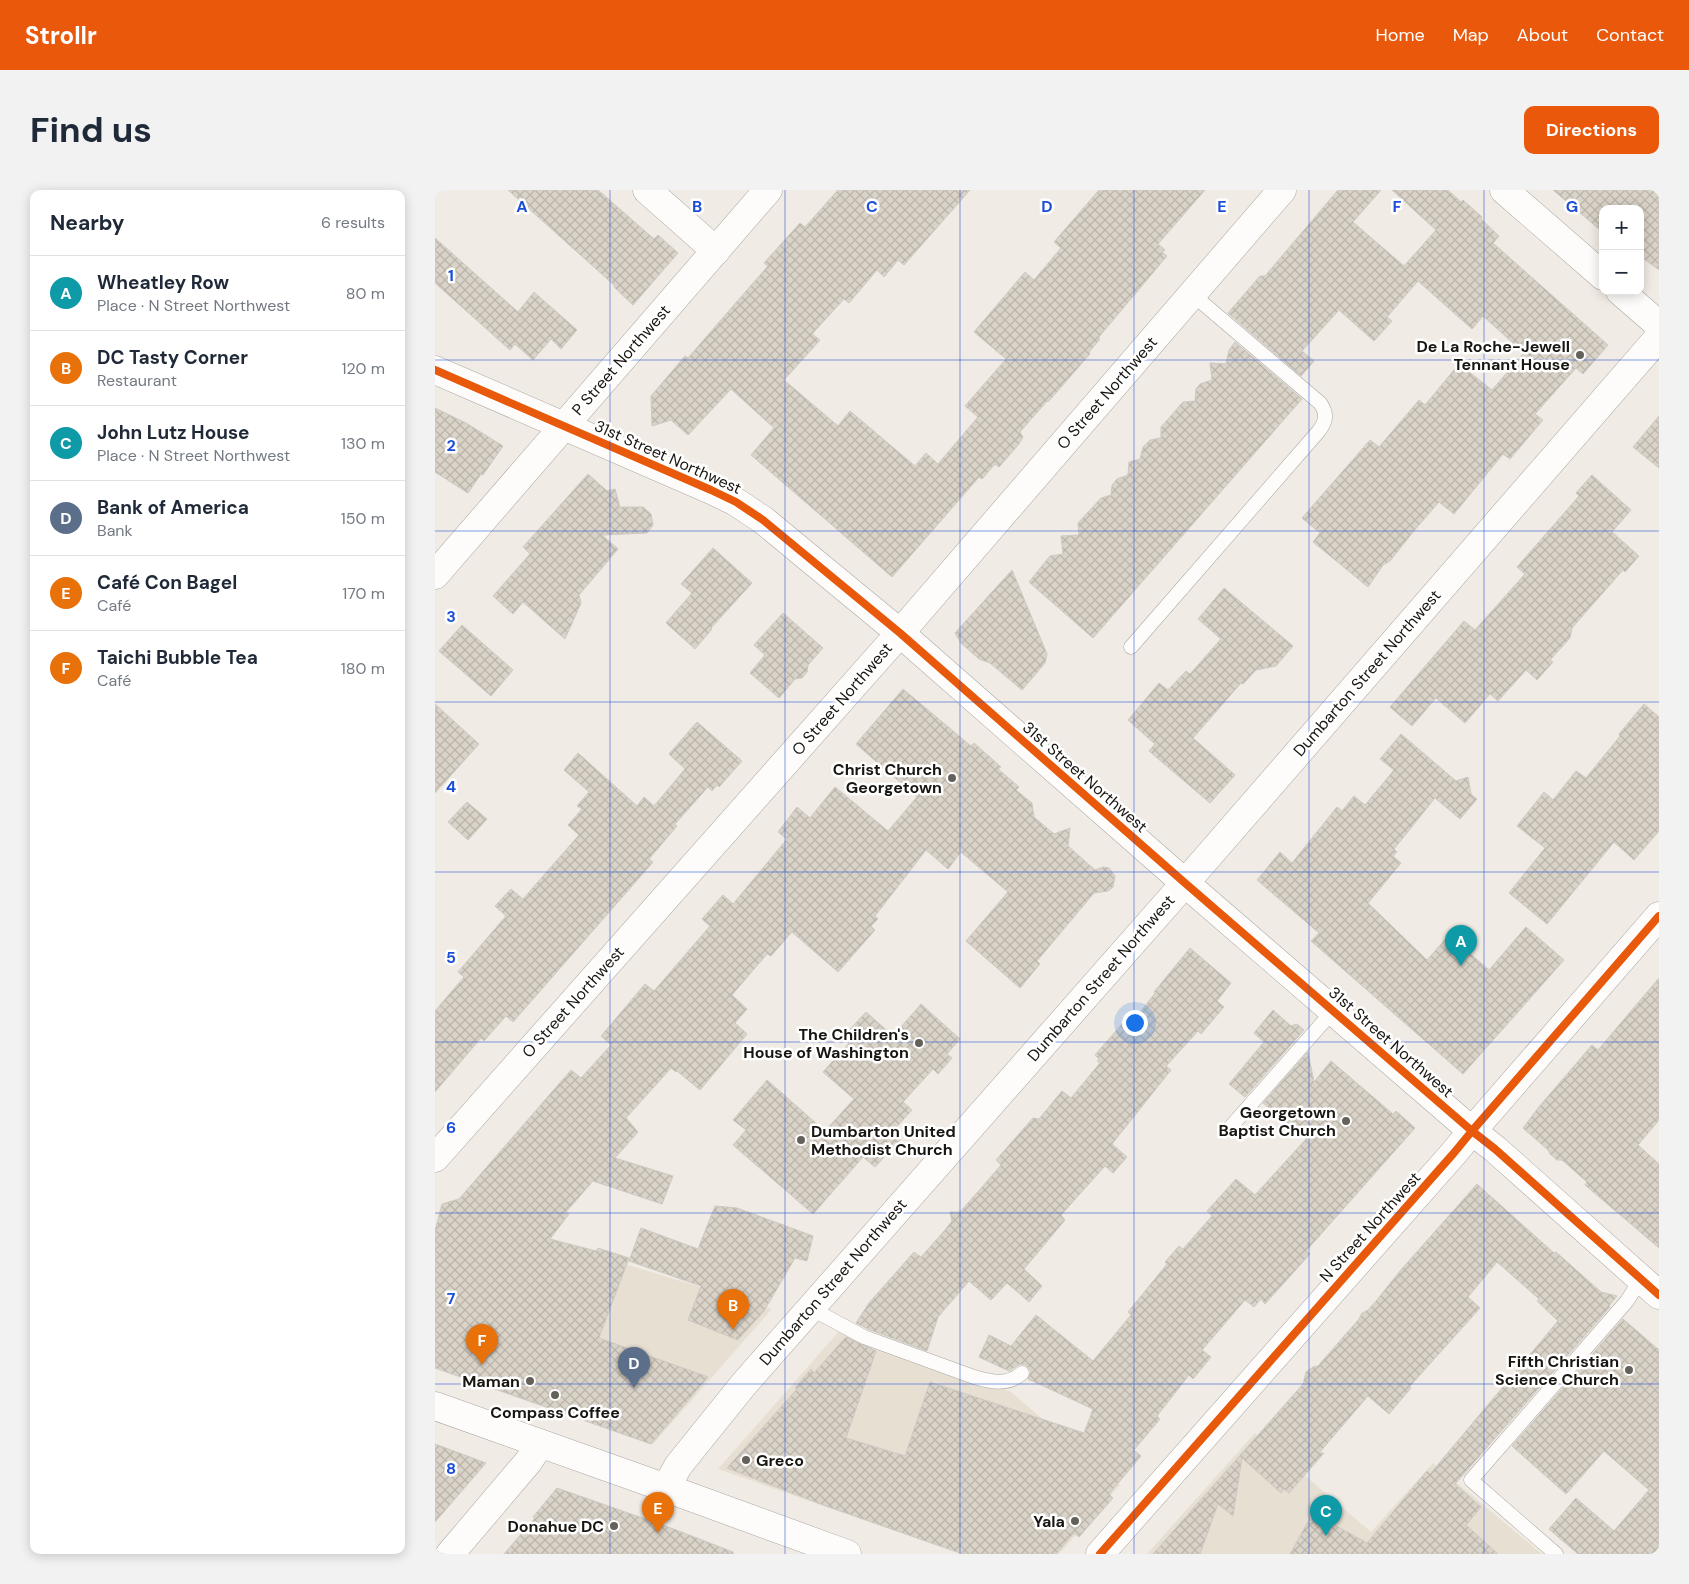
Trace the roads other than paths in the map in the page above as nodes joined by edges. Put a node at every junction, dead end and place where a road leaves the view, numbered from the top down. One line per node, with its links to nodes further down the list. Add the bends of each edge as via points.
1 (647, 190): 5 (street)
2 (768, 190): 5 (street, P Street Northwest)
3 (1282, 190): 7 (street, O Street Northwest)
4 (1504, 190): 6 (street)
5 (716, 251): 12 (street, P Street Northwest)
6 (1599, 273)
7 (1192, 294): 14 (street, O Street Northwest); 15 (lane, via 1320,403 1326,417 1318,432)
8 (1625, 295): 9 (street)
9 (1659, 325)
10 (1659, 337): 16 (street, Dumbarton Street Northwest)
11 (435, 370): 12 (street, 31st Street Northwest)
12 (565, 425): 13 (street, P Street Northwest); 14 (street, 31st Street Northwest, via 736,502 763,520)
13 (435, 574)
14 (900, 633): 16 (street, 31st Street Northwest); 21 (street, O Street Northwest)
15 (1131, 647)
16 (1185, 883): 18 (street, 31st Street Northwest); 23 (street, Dumbarton Street Northwest)
17 (1659, 916): 20 (street, N Street Northwest)
18 (1333, 1011): 19 (lane); 20 (street, 31st Street Northwest)
19 (1228, 1130)
20 (1472, 1131): 22 (street, 31st Street Northwest); 30 (street, N Street Northwest)
21 (435, 1158)
22 (1650, 1287): 31 (lane, via 1627,1301 1471,1480)
23 (810, 1308): 24 (lane, via 864,1337 987,1381 1005,1382); 27 (street, Dumbarton Street Northwest, via 683,1460)
24 (1022, 1373)
25 (435, 1406): 26 (street)
26 (539, 1444): 27 (street); 28 (street, via 528,1462)
27 (666, 1488): 29 (street)
28 (450, 1554)
29 (847, 1554)
30 (1100, 1554)
31 (1556, 1554)

